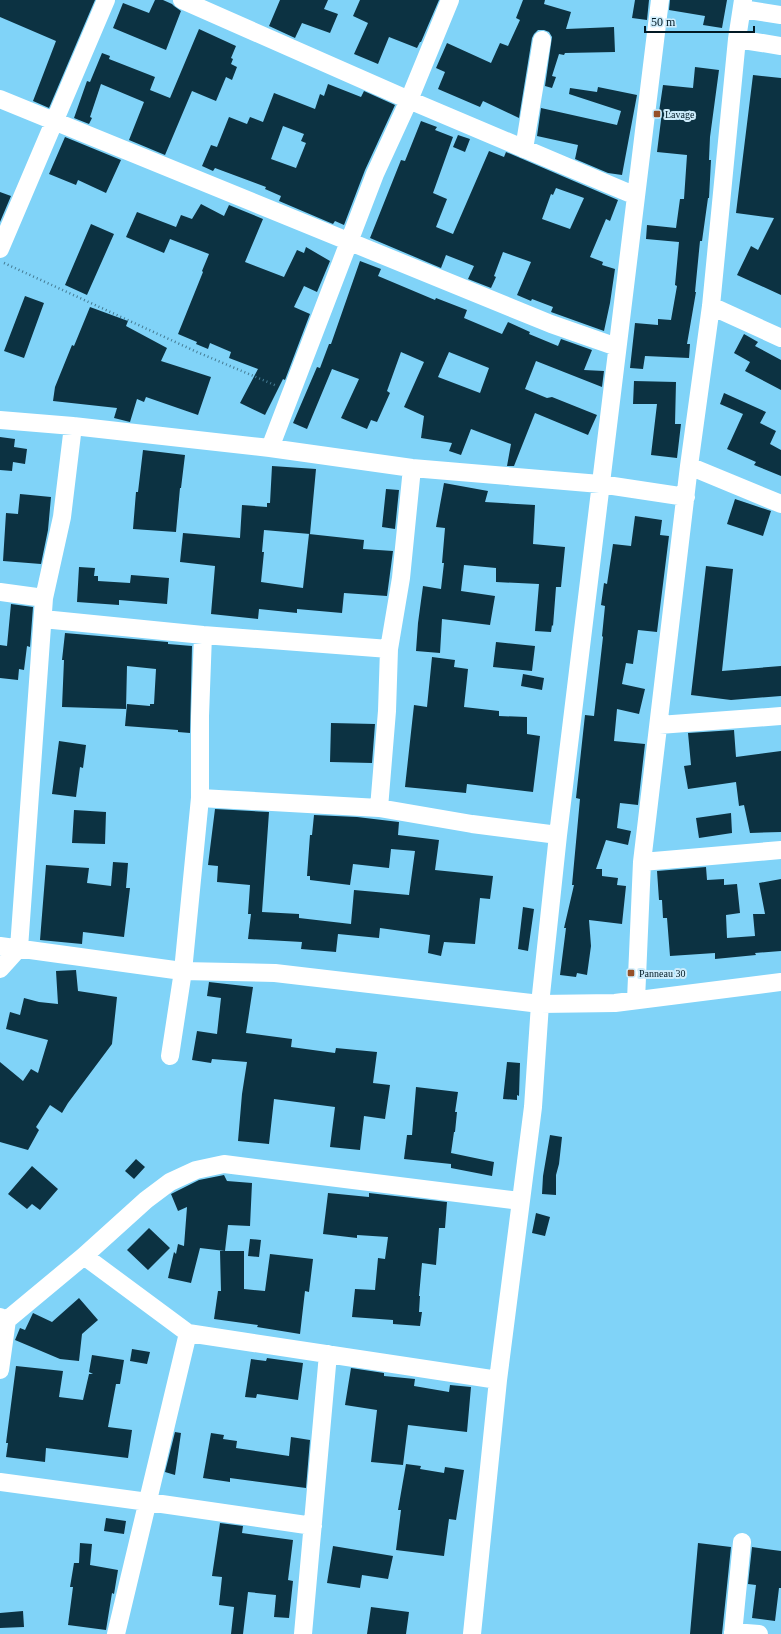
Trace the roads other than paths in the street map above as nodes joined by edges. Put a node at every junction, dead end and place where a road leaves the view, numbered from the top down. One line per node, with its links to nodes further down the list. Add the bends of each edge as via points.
1 (106, 0): 12 (street)
2 (182, 0): 11 (street)
3 (450, 0): 11 (street)
4 (660, 0): 14 (street)
5 (742, 5): 6 (street); 8 (street)
6 (781, 15)
7 (542, 40): 13 (street)
8 (737, 40): 9 (street); 17 (street)
9 (781, 46)
10 (0, 99): 12 (street)
11 (409, 100): 13 (street); 15 (street)
12 (54, 121): 15 (street); 16 (street)
13 (524, 149): 14 (street)
14 (636, 196): 19 (street)
15 (348, 241): 19 (street, via 551,324); 22 (street, via 293,393)
16 (0, 249)
17 (711, 306): 18 (street); 23 (street)
18 (781, 338)
19 (617, 347): 25 (street)
20 (0, 420): 21 (street)
21 (73, 426): 22 (street); 29 (street, via 62,517)
22 (270, 448): 24 (street)
23 (689, 466): 26 (street); 27 (street)
24 (412, 468): 25 (street); 32 (street, via 401,578)
25 (600, 484): 26 (street); 37 (street)
26 (686, 497): 34 (street)
27 (781, 504)
28 (0, 592): 29 (street)
29 (44, 598): 30 (street)
30 (43, 619): 31 (street); 41 (street)
31 (203, 635): 32 (street); 35 (street)
32 (389, 649): 36 (street)
33 (781, 716): 34 (street)
34 (659, 725): 39 (street)
35 (200, 798): 36 (street); 43 (street)
36 (379, 808): 37 (street)
37 (558, 835): 46 (street)
38 (781, 850): 39 (street)
39 (642, 862): 45 (street)
40 (0, 946): 41 (street)
41 (19, 948): 42 (street); 43 (street)
42 (0, 969)
43 (183, 971): 46 (street, via 275,973); 47 (street)
44 (781, 982): 45 (street)
45 (636, 1000): 46 (street, via 615,1003)
46 (540, 1004): 48 (street, via 533,1107)
47 (170, 1056)
48 (520, 1201): 49 (street, via 224,1164 196,1170 170,1182 146,1200); 54 (street)
49 (84, 1256): 50 (street); 51 (street)
50 (4, 1318): 53 (street)
51 (188, 1333): 52 (street); 56 (street)
52 (328, 1354): 54 (street); 57 (street)
53 (0, 1370)
54 (498, 1380): 62 (street)
55 (0, 1482): 56 (street)
56 (148, 1502): 57 (street); 60 (street)
57 (313, 1526): 61 (street)
58 (742, 1542): 59 (street)
59 (733, 1633): 63 (street)
60 (116, 1634)
61 (303, 1634)
62 (472, 1634)
63 (759, 1634)

